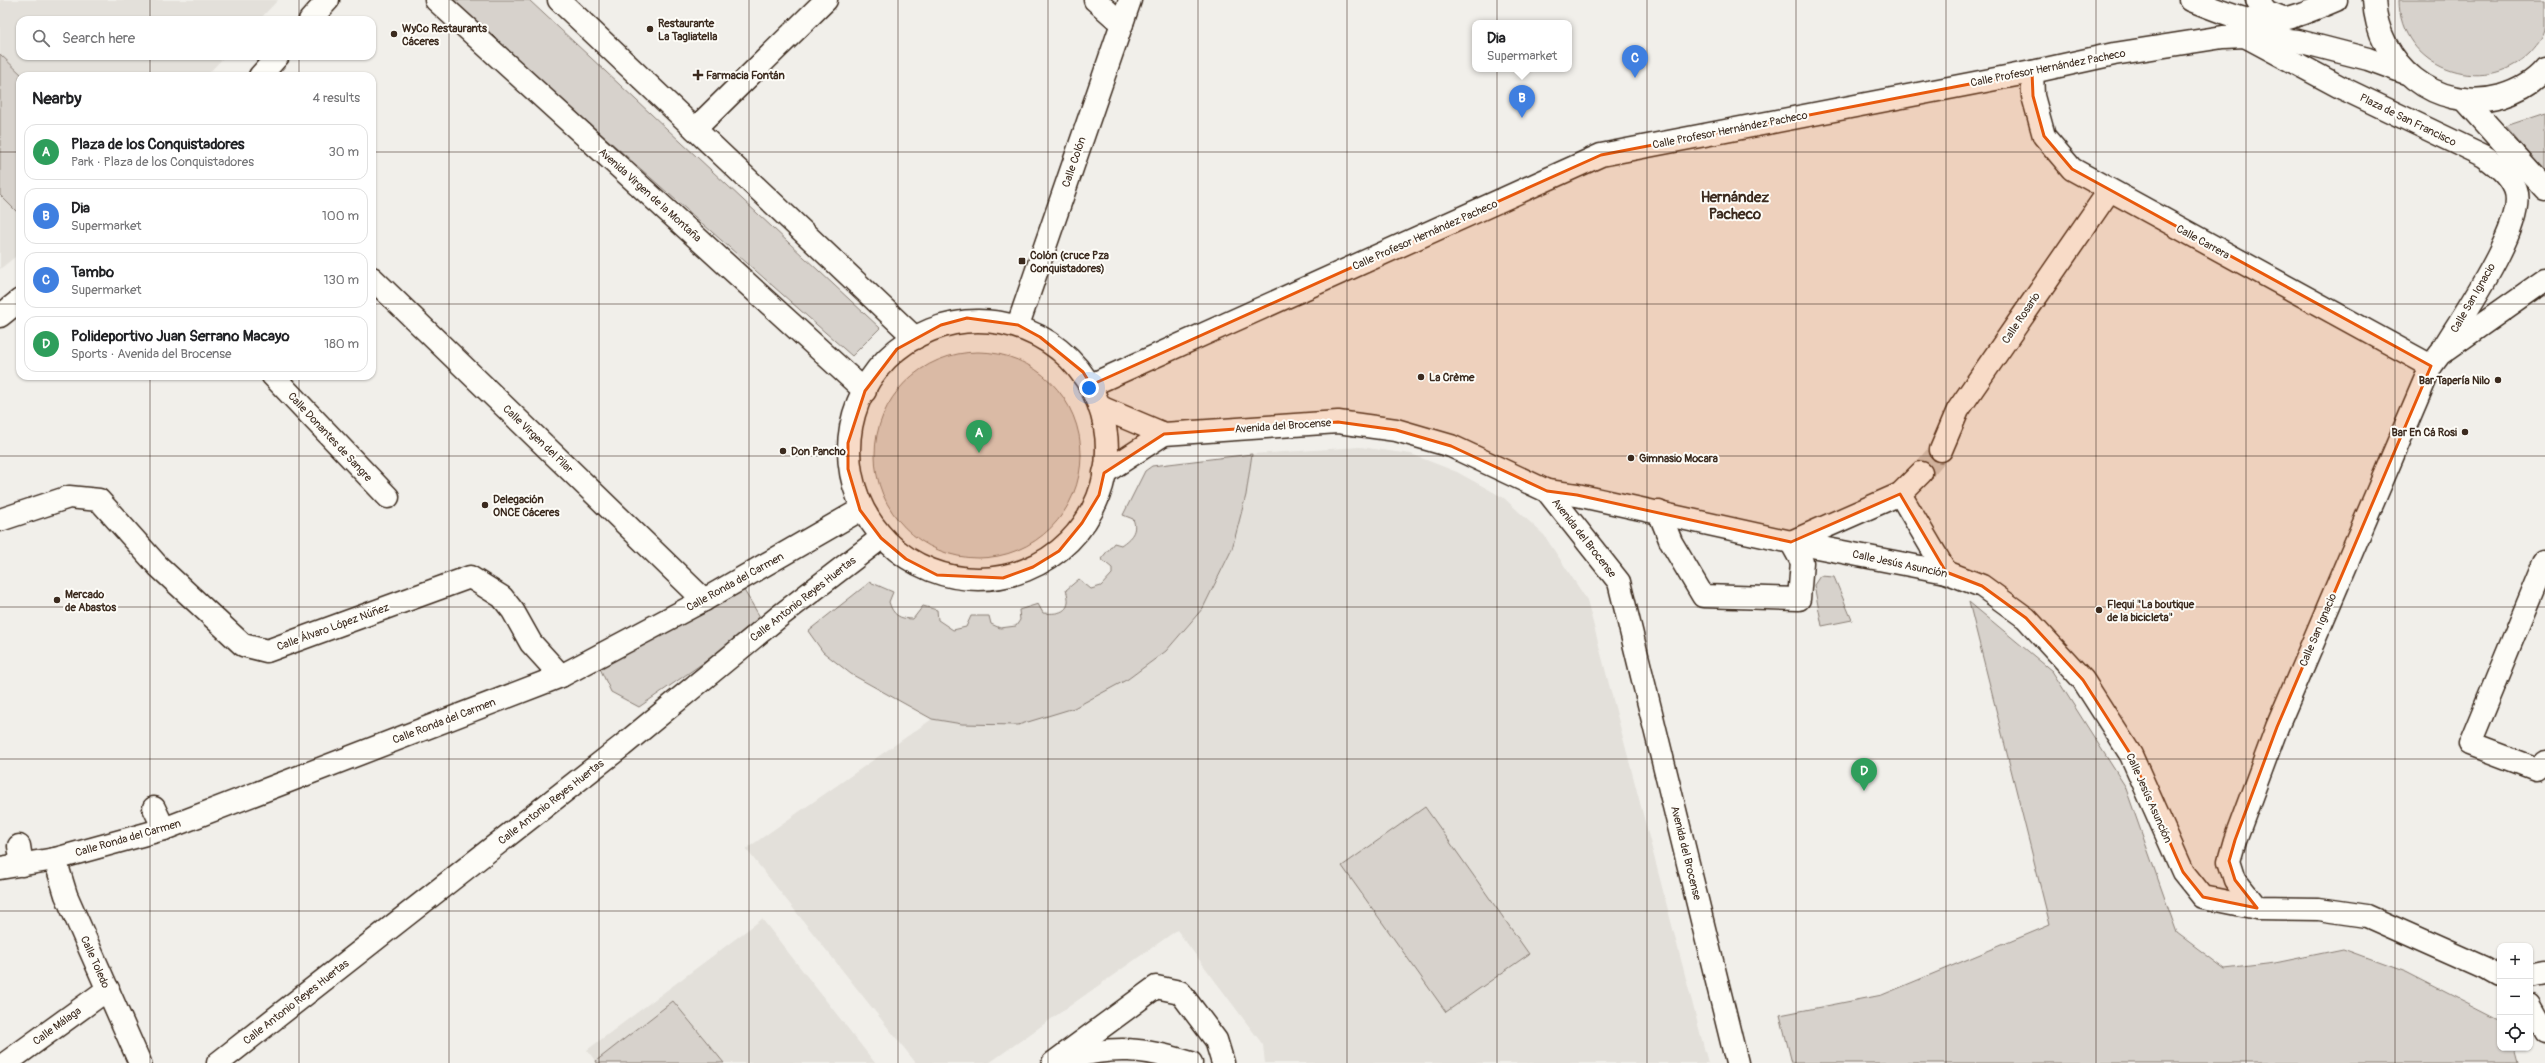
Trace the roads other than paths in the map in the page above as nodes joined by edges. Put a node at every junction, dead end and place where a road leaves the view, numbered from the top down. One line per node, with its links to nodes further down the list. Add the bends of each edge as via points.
1 (328, 0): 11 (street)
2 (436, 0): 34 (street, Avenida Virgen de la Montaña)
3 (559, 0): 21 (street)
4 (826, 0): 21 (street)
5 (1095, 0): 13 (street)
6 (1130, 0): 13 (street, Calle Colón)
7 (2191, 0): 12 (street, via 2224,13 2265,22)
8 (2257, 0): 12 (street, via 2267,12)
9 (2336, 0): 12 (street, via 2310,11)
10 (2374, 0): 19 (street, via 2378,28 2384,45)
11 (314, 16)
12 (2283, 18)
13 (1122, 24): 29 (street, Calle Colón)
14 (2245, 36): 18 (street, Calle Profesor Hernández Pacheco, via 2114,54); 19 (street, Calle Profesor Hernández Pacheco, via 2298,40); 24 (street, Plaza de San Francisco, via 2342,88 2484,156 2498,166 2515,189 2516,210)
15 (274, 60): 17 (street)
16 (2545, 69): 20 (street, via 2531,82 2506,94 2492,98)
17 (264, 72)
18 (2032, 72): 23 (street, Calle Carrera, via 2032,96 2044,136 2072,170); 33 (street, Calle Profesor Hernández Pacheco, via 1601,155)
19 (2406, 73): 20 (street, via 2433,91)
20 (2464, 99): 22 (street)
21 (695, 129): 30 (street)
22 (2545, 189)
23 (2109, 191): 31 (street, Calle Carrera); 37 (street, Calle Rosario, via 1958,410)
24 (2506, 242): 31 (street, Calle San Ignacio)
25 (2545, 280): 31 (street, Calle San Ignacio)
26 (376, 282): 50 (street, Calle Virgen del Pilar)
27 (16, 303): 28 (street)
28 (0, 316)
29 (1018, 325): 30 (street, via 967,318 941,325); 33 (street, via 1040,337 1062,354 1083,372)
30 (915, 338): 34 (street, via 897,349)
31 (2436, 360): 57 (street, Calle San Ignacio, via 2277,727 2234,840 2229,861 2235,880)
32 (277, 380): 42 (street, Calle Donantes de Sangre)
33 (1091, 385): 35 (street)
34 (865, 391): 43 (street, via 848,443 848,470)
35 (1100, 407): 36 (street, Avenida del Brocense); 38 (street, via 1106,436)
36 (1164, 434): 38 (street, Avenida del Brocense); 40 (street, Avenida del Brocense, via 1338,422 1396,430 1451,446)
37 (1941, 450)
38 (1104, 473): 46 (street, via 1099,495 1082,523 1059,551 1033,567 1003,578 970,579 937,575 906,559)
39 (1921, 473): 41 (street)
40 (1547, 491): 44 (street, Calle Jesús Asunción); 70 (street, Avenida del Brocense, via 1619,582)
41 (1900, 494): 47 (street); 49 (street)
42 (388, 497)
43 (860, 510): 46 (street); 50 (street, Calle Ronda del Carmen)
44 (1658, 512): 47 (street, Calle Jesús Asunción); 47 (street, via 1671,542 1703,596 1799,599 1802,562)
45 (0, 520): 51 (street, Calle Álvaro López Núñez, via 69,497 99,500 158,566 243,645 267,651 470,577 502,597 531,643)
46 (881, 538): 66 (street, Calle Antonio Reyes Huertas, via 781,615 622,746)
47 (1791, 542): 49 (street, Calle Jesús Asunción)
48 (2545, 562): 52 (street, via 2470,744 2536,769)
49 (1946, 572): 57 (street, Calle Jesús Asunción, via 1982,586 2026,618 2083,680 2131,755 2183,872 2203,897)
50 (704, 600): 51 (street, Calle Ronda del Carmen)
51 (561, 676): 54 (street, Calle Ronda del Carmen)
52 (2545, 761)
53 (154, 808): 54 (street)
54 (164, 829): 55 (street, Calle Ronda del Carmen)
55 (55, 859): 56 (street, Calle Ronda del Carmen, via 21,856); 61 (street, Calle Toledo, via 66,895)
56 (0, 868)
57 (2256, 908): 58 (street, Calle Jesús Asunción, via 2319,909 2367,916)
58 (2495, 972)
59 (2545, 972): 60 (street)
60 (2533, 974)
61 (108, 989): 64 (street, Calle Málaga); 65 (street, Calle Toledo)
62 (2533, 1009): 63 (street)
63 (2545, 1031)
64 (6, 1063)
65 (140, 1063)
66 (218, 1063)
67 (1053, 1063): 68 (street, via 1087,1053 1117,1049 1148,1050); 69 (street, via 1156,988 1180,992 1216,1040)
68 (1191, 1063)
69 (1223, 1063)
70 (1737, 1063)

